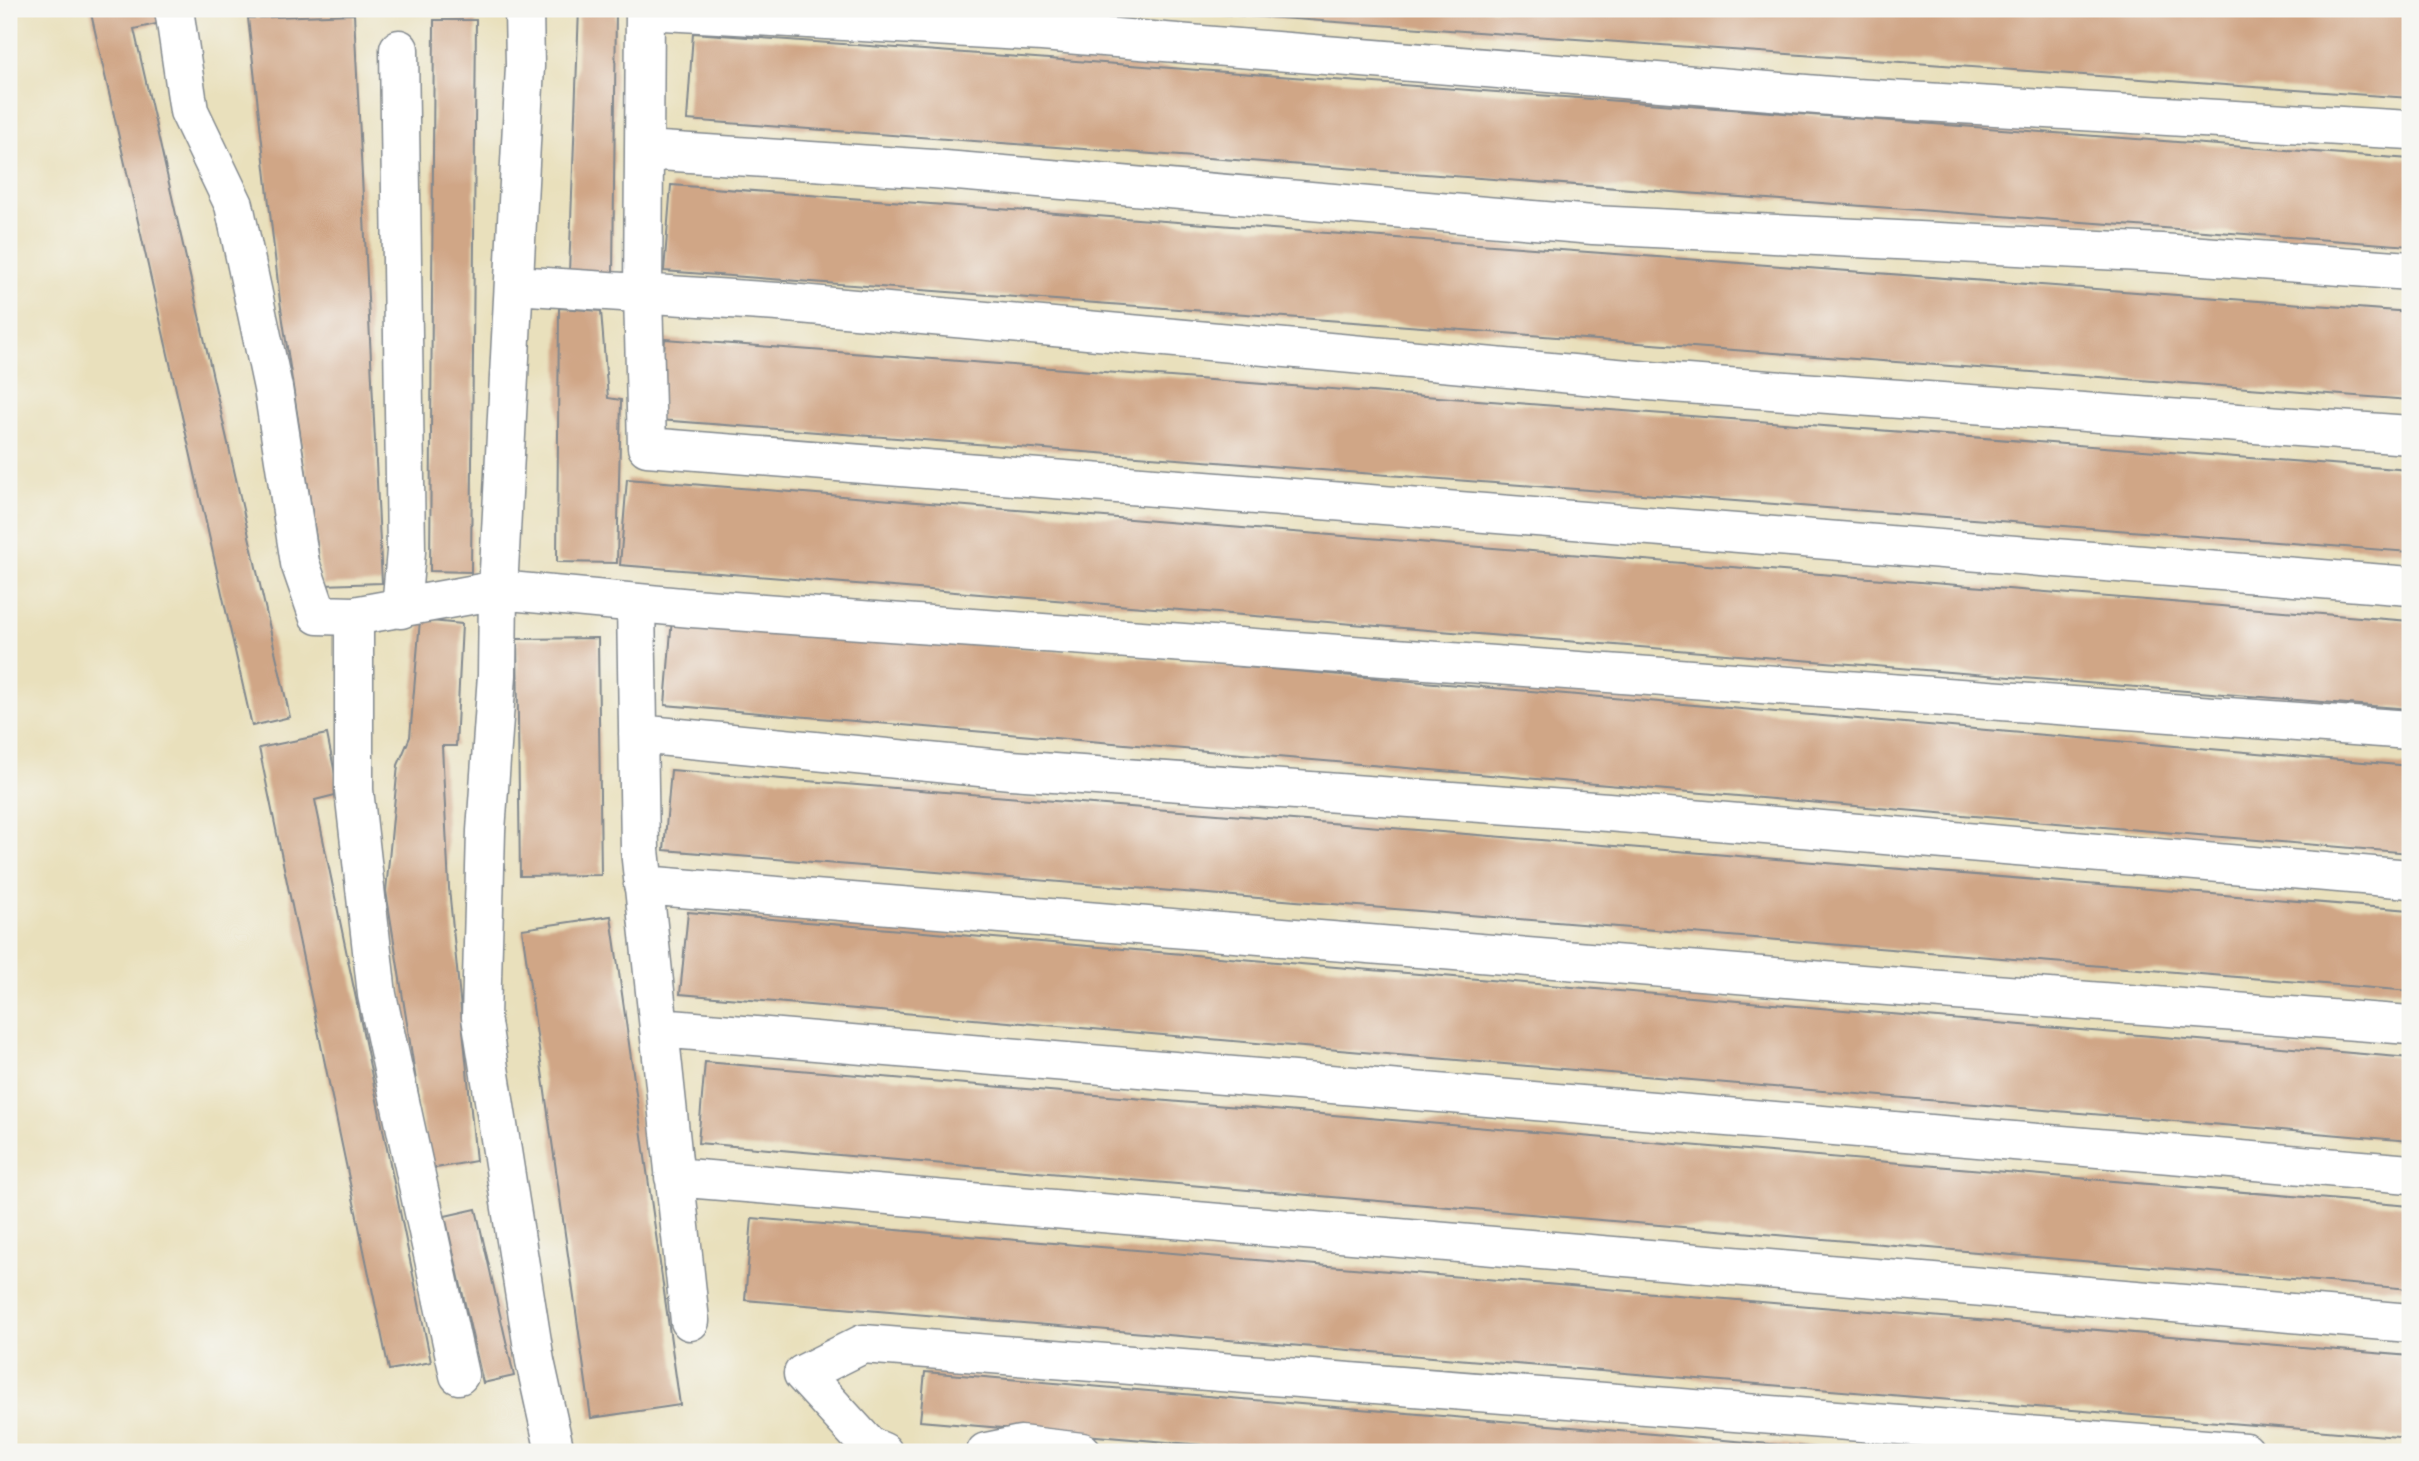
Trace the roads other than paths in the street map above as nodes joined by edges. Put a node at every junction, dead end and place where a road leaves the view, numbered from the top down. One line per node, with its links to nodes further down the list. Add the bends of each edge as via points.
1 (174, 9): 15 (street, via 189,111 234,205 273,388 300,563 318,615)
2 (524, 9): 8 (street)
3 (645, 10): 5 (street, via 1042,32 1855,98); 6 (street)
4 (399, 49): 14 (street, via 406,551)
5 (2410, 130)
6 (645, 150): 7 (street, via 933,169 1593,225 2161,253); 9 (street)
7 (2410, 271)
8 (514, 285): 9 (street); 12 (street)
9 (643, 293): 10 (street, via 1672,383); 11 (street, via 647,447)
10 (2410, 435)
11 (2410, 586)
12 (498, 590): 13 (street); 14 (street); 27 (street, via 481,1017 535,1361)
13 (636, 603): 16 (street); 17 (street)
14 (401, 609): 15 (street)
15 (354, 616): 26 (street, via 354,790 377,995)
16 (2410, 730)
17 (638, 734): 18 (street, via 1012,770 1608,812); 19 (street)
18 (2410, 879)
19 (643, 885): 20 (street); 21 (street)
20 (2410, 1025)
21 (659, 1028): 22 (street); 23 (street)
22 (2410, 1174)
23 (674, 1177): 24 (street); 25 (street)
24 (690, 1321)
25 (2410, 1323)
26 (459, 1375)
27 (555, 1452)
28 (883, 1452): 31 (street, via 869,1446 803,1374 863,1344)
29 (986, 1452): 30 (street, via 1020,1445)
30 (1082, 1452)
31 (2245, 1452)

